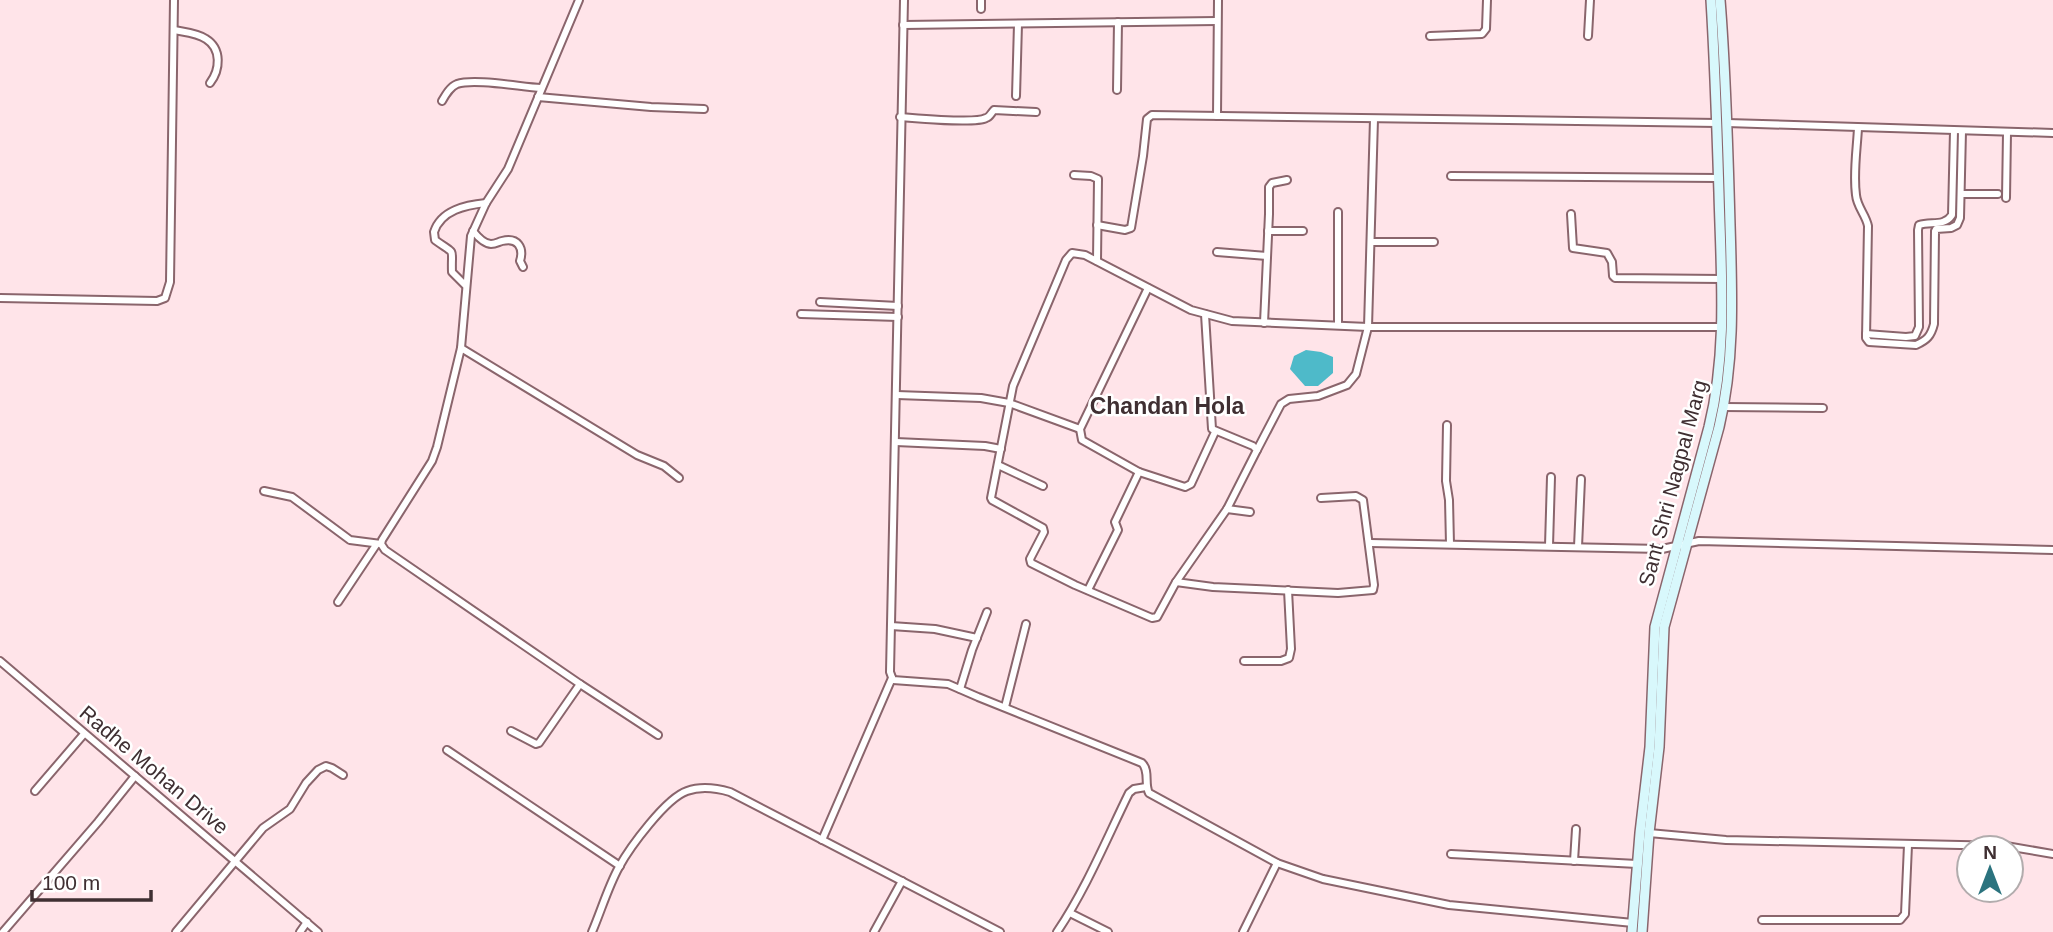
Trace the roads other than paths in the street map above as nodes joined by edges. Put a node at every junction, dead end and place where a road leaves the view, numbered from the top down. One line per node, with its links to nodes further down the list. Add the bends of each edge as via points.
1 (174, 0): 15 (street)
2 (579, 0): 19 (street)
3 (904, 0): 14 (street)
4 (981, 0): 10 (street)
5 (1218, 0): 11 (street)
6 (1487, 0): 16 (street, via 1485,32)
7 (1590, 0): 17 (street)
8 (1711, 0): 29 (main road, Sant Shri Nagpal Marg)
9 (1720, 0): 29 (main road, Sant Shri Nagpal Marg)
10 (981, 9)
11 (1217, 21): 12 (street); 26 (street)
12 (1118, 22): 13 (street); 20 (street)
13 (1018, 24): 14 (street); 21 (street)
14 (903, 25): 27 (street)
15 (174, 30): 18 (street, via 205,37 212,44 218,65); 58 (street, via 170,282 165,298)
16 (1430, 36)
17 (1588, 36)
18 (210, 83)
19 (541, 88): 22 (street); 23 (street, via 459,84)
20 (1117, 90)
21 (1017, 96)
22 (538, 97): 24 (street); 42 (street, via 508,169)
23 (442, 101)
24 (704, 109)
25 (1036, 112): 27 (street, via 994,110 986,118 973,120)
26 (1217, 116): 28 (street); 45 (street, via 1149,117 1131,228)
27 (900, 117): 60 (street)
28 (1374, 119): 29 (street); 49 (street)
29 (1722, 123): 30 (street); 37 (main road, Sant Shri Nagpal Marg); 72 (main road, Sant Shri Nagpal Marg, via 1732,327)
30 (1858, 128): 31 (street); 68 (street, via 1856,197 1868,226)
31 (1954, 131): 32 (street); 68 (street, via 1952,215 1943,223 1919,225 1918,230 1919,327 1915,336)
32 (1962, 131): 33 (street); 39 (street)
33 (2007, 133): 34 (street); 41 (street)
34 (2053, 133)
35 (1073, 175): 45 (street, via 1098,179)
36 (1451, 176): 37 (street)
37 (1718, 178): 55 (main road, Sant Shri Nagpal Marg)
38 (1287, 180): 47 (street, via 1269,187)
39 (1961, 194): 40 (street); 68 (street, via 1957,225 1935,231 1932,334 1916,345 1869,342)
40 (1998, 194)
41 (2006, 198)
42 (486, 203): 46 (street); 56 (street, via 444,215 434,232 435,240 451,250 452,272)
43 (1338, 212): 65 (street)
44 (1571, 214): 55 (street, via 1573,248 1608,253 1615,278)
45 (1097, 225): 53 (street)
46 (472, 231): 54 (street, via 489,244 516,242 522,247); 56 (street)
47 (1268, 231): 48 (street); 52 (street)
48 (1303, 231)
49 (1371, 242): 50 (street); 66 (street)
50 (1434, 242)
51 (1217, 252): 52 (street)
52 (1267, 256): 64 (street)
53 (1097, 261): 57 (street); 71 (street, via 1081,253 1069,255)
54 (523, 267)
55 (1722, 279): 67 (main road, Sant Shri Nagpal Marg)
56 (465, 285): 69 (street)
57 (1148, 288): 62 (street); 75 (street)
58 (0, 298)
59 (820, 303): 60 (street)
60 (898, 306): 63 (street)
61 (801, 314): 63 (street)
62 (1205, 314): 64 (street); 76 (street)
63 (898, 317): 70 (street)
64 (1264, 323): 65 (street)
65 (1338, 326): 66 (street)
66 (1368, 327): 67 (street); 79 (street, via 1351,382 1281,404)
67 (1723, 327): 96 (main road, Sant Shri Nagpal Marg, via 1716,400)
68 (1866, 334)
69 (461, 348): 83 (street); 93 (street, via 435,454)
70 (897, 394): 71 (street); 77 (street)
71 (1009, 403): 75 (street); 78 (street)
72 (1724, 407): 73 (street); 91 (main road, Sant Shri Nagpal Marg)
73 (1824, 408)
74 (1447, 425): 92 (street)
75 (1080, 429): 81 (street, via 1082,440)
76 (1215, 432): 79 (street); 81 (street, via 1191,484 1179,486)
77 (896, 442): 78 (street); 104 (street)
78 (1001, 449): 80 (street)
79 (1257, 450): 88 (street)
80 (998, 465): 85 (street); 99 (street, via 991,499 1044,528 1031,563)
81 (1139, 472): 99 (street, via 1115,522 1118,530)
82 (1551, 477): 94 (street)
83 (679, 478)
84 (1581, 480): 95 (street)
85 (1043, 486)
86 (264, 491): 93 (street, via 292,497 351,540)
87 (1321, 498): 90 (street, via 1363,499)
88 (1227, 509): 89 (street); 98 (street)
89 (1250, 512)
90 (1370, 543): 92 (street); 100 (street, via 1373,590)
91 (1687, 543): 96 (street); 97 (street); 121 (main road, Sant Shri Nagpal Marg, via 1664,627 1659,747)
92 (1450, 544): 94 (street)
93 (379, 545): 101 (street); 109 (street)
94 (1549, 546): 95 (street)
95 (1578, 547): 96 (street)
96 (1675, 547): 129 (main road, Sant Shri Nagpal Marg, via 1655,627 1650,747)
97 (2053, 550)
98 (1176, 582): 99 (street, via 1154,618); 100 (street)
99 (1088, 590)
100 (1288, 590): 107 (street, via 1289,657)
101 (338, 602)
102 (987, 612): 105 (street)
103 (1026, 624): 111 (street)
104 (891, 626): 105 (street); 108 (street)
105 (977, 638): 110 (street)
106 (0, 661): 113 (street, Radhe Mohan Drive)
107 (1244, 661)
108 (891, 678): 110 (street); 122 (street)
109 (580, 684): 112 (street, via 539,743); 114 (street)
110 (960, 689): 111 (street)
111 (1005, 707): 118 (street, via 1142,763)
112 (511, 731)
113 (84, 734): 117 (street, Radhe Mohan Drive); 119 (street)
114 (658, 735)
115 (447, 750): 130 (street)
116 (342, 775): 127 (street, via 326,766 318,770 290,809 263,828)
117 (135, 776): 127 (street, Radhe Mohan Drive); 136 (street)
118 (1146, 787): 128 (street); 132 (street, via 1129,793)
119 (35, 792)
120 (1576, 829): 126 (street)
121 (1649, 833): 123 (street); 146 (main road, Sant Shri Nagpal Marg)
122 (822, 840): 130 (street, via 730,792 699,788 669,801); 131 (street)
123 (1908, 845): 125 (street, via 2006,846); 133 (street, via 1905,914 1900,920)
124 (1451, 854): 126 (street)
125 (2053, 854)
126 (1574, 861): 129 (street)
127 (236, 863): 134 (street, Radhe Mohan Drive); 137 (street)
128 (1278, 863): 135 (street, via 1323,879 1449,905); 145 (street)
129 (1637, 864): 135 (main road, Sant Shri Nagpal Marg)
130 (620, 866): 140 (street)
131 (902, 881): 141 (street); 142 (street)
132 (1070, 913): 143 (street); 144 (street)
133 (1762, 920)
134 (307, 922): 138 (street); 139 (street, Radhe Mohan Drive)
135 (1633, 928)
136 (3, 932)
137 (176, 932)
138 (300, 932)
139 (318, 932)
140 (592, 932)
141 (874, 932)
142 (1000, 932)
143 (1057, 932)
144 (1108, 932)
145 (1243, 932)
146 (1642, 932)

